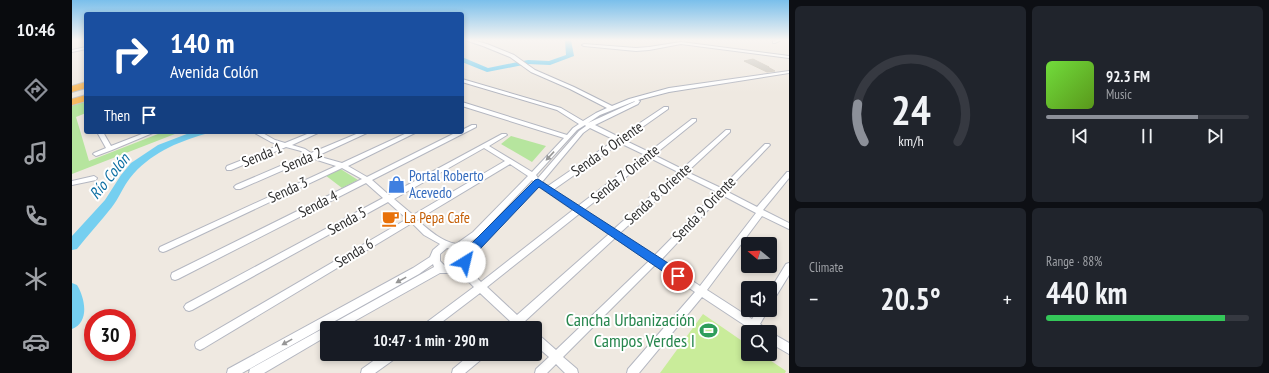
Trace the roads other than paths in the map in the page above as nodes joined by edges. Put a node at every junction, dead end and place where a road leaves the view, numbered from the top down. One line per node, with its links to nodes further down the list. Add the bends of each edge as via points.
1 (514, 57): 8 (street, via 533,71)
2 (789, 72): 6 (street, via 669,90)
3 (464, 81): 11 (street, via 559,109)
4 (84, 86): 5 (highway)
5 (72, 89)
6 (640, 97): 8 (street); 12 (street, via 636,103)
7 (464, 105): 24 (street)
8 (611, 108): 11 (street)
9 (666, 108): 25 (street, Senda 6 Oriente)
10 (694, 120): 31 (street, Senda 7 Oriente)
11 (582, 123): 12 (street); 24 (street)
12 (590, 125): 25 (street); 41 (street)
13 (474, 126): 14 (street, Senda 4)
14 (464, 131)
15 (728, 131): 36 (street, Senda 8 Oriente)
16 (101, 134): 29 (street)
17 (142, 134): 29 (street)
18 (260, 134): 26 (street)
19 (312, 134): 26 (street, Senda 1)
20 (361, 134): 32 (street, Senda 2)
21 (410, 134): 34 (street, Senda 3)
22 (458, 134): 40 (street, Senda 4)
23 (504, 136): 28 (street, Senda 5)
24 (568, 137): 38 (street, one-way to 38)
25 (619, 140): 31 (street); 44 (street, Senda 6 Oriente)
26 (285, 145): 32 (street, via 303,150); 35 (street, Senda 1)
27 (766, 145): 45 (street, Senda 9 Oriente)
28 (485, 146): 33 (street); 46 (street, Senda 5)
29 (110, 148): 30 (street)
30 (96, 154)
31 (648, 154): 36 (street); 47 (street, Senda 7 Oriente)
32 (311, 156): 34 (street); 43 (street, Senda 2)
33 (509, 162): 38 (street); 49 (street, Senda 6)
34 (341, 165): 40 (street); 55 (street, Senda 3)
35 (229, 168)
36 (682, 172): 45 (street); 52 (street, Senda 8 Oriente)
37 (789, 174): 48 (street)
38 (532, 175): 41 (street); 54 (street, via 476,234)
39 (94, 178): 42 (street)
40 (367, 180): 46 (street); 61 (street, Senda 4)
41 (538, 182): 44 (street); 57 (street)
42 (72, 183)
43 (238, 187)
44 (548, 190): 47 (street)
45 (721, 192): 48 (street); 58 (street, Senda 9 Oriente)
46 (388, 199): 49 (street); 66 (street, Senda 5)
47 (579, 211): 52 (street); 63 (street, Senda 7 Oriente)
48 (760, 211): 50 (street); 65 (street)
49 (411, 220): 51 (street); 74 (street, Senda 6)
50 (789, 226)
51 (427, 233): 53 (street); 56 (street)
52 (615, 234): 58 (street); 70 (street, Senda 8 Oriente)
53 (446, 245): 54 (street); 56 (street, via 437,249)
54 (457, 246): 57 (street, via 463,252)
55 (163, 249)
56 (434, 256): 60 (street, via 440,268); 80 (street, one-way to 80, via 416,272)
57 (465, 260): 60 (street, via 460,268); 62 (street)
58 (655, 260): 65 (street); 77 (street, Senda 9 Oriente)
59 (789, 267): 64 (street)
60 (450, 270): 62 (street); 67 (street, via 439,269)
61 (175, 276)
62 (472, 279): 63 (street)
63 (481, 287): 68 (street, Senda 7 Oriente); 69 (street)
64 (777, 287)
65 (701, 292): 71 (street); 86 (street)
66 (189, 307)
67 (345, 321)
68 (435, 321)
69 (512, 321)
70 (522, 321)
71 (751, 325)
72 (320, 335): 81 (street)
73 (777, 341): 76 (street)
74 (200, 345)
75 (542, 345): 77 (street)
76 (789, 349)
77 (555, 357): 84 (street, Senda 9 Oriente); 85 (street)
78 (382, 361): 82 (street)
79 (471, 361): 83 (street)
80 (232, 373)
81 (254, 373)
82 (366, 373)
83 (457, 373)
84 (540, 373)
85 (572, 373)
86 (632, 373)

